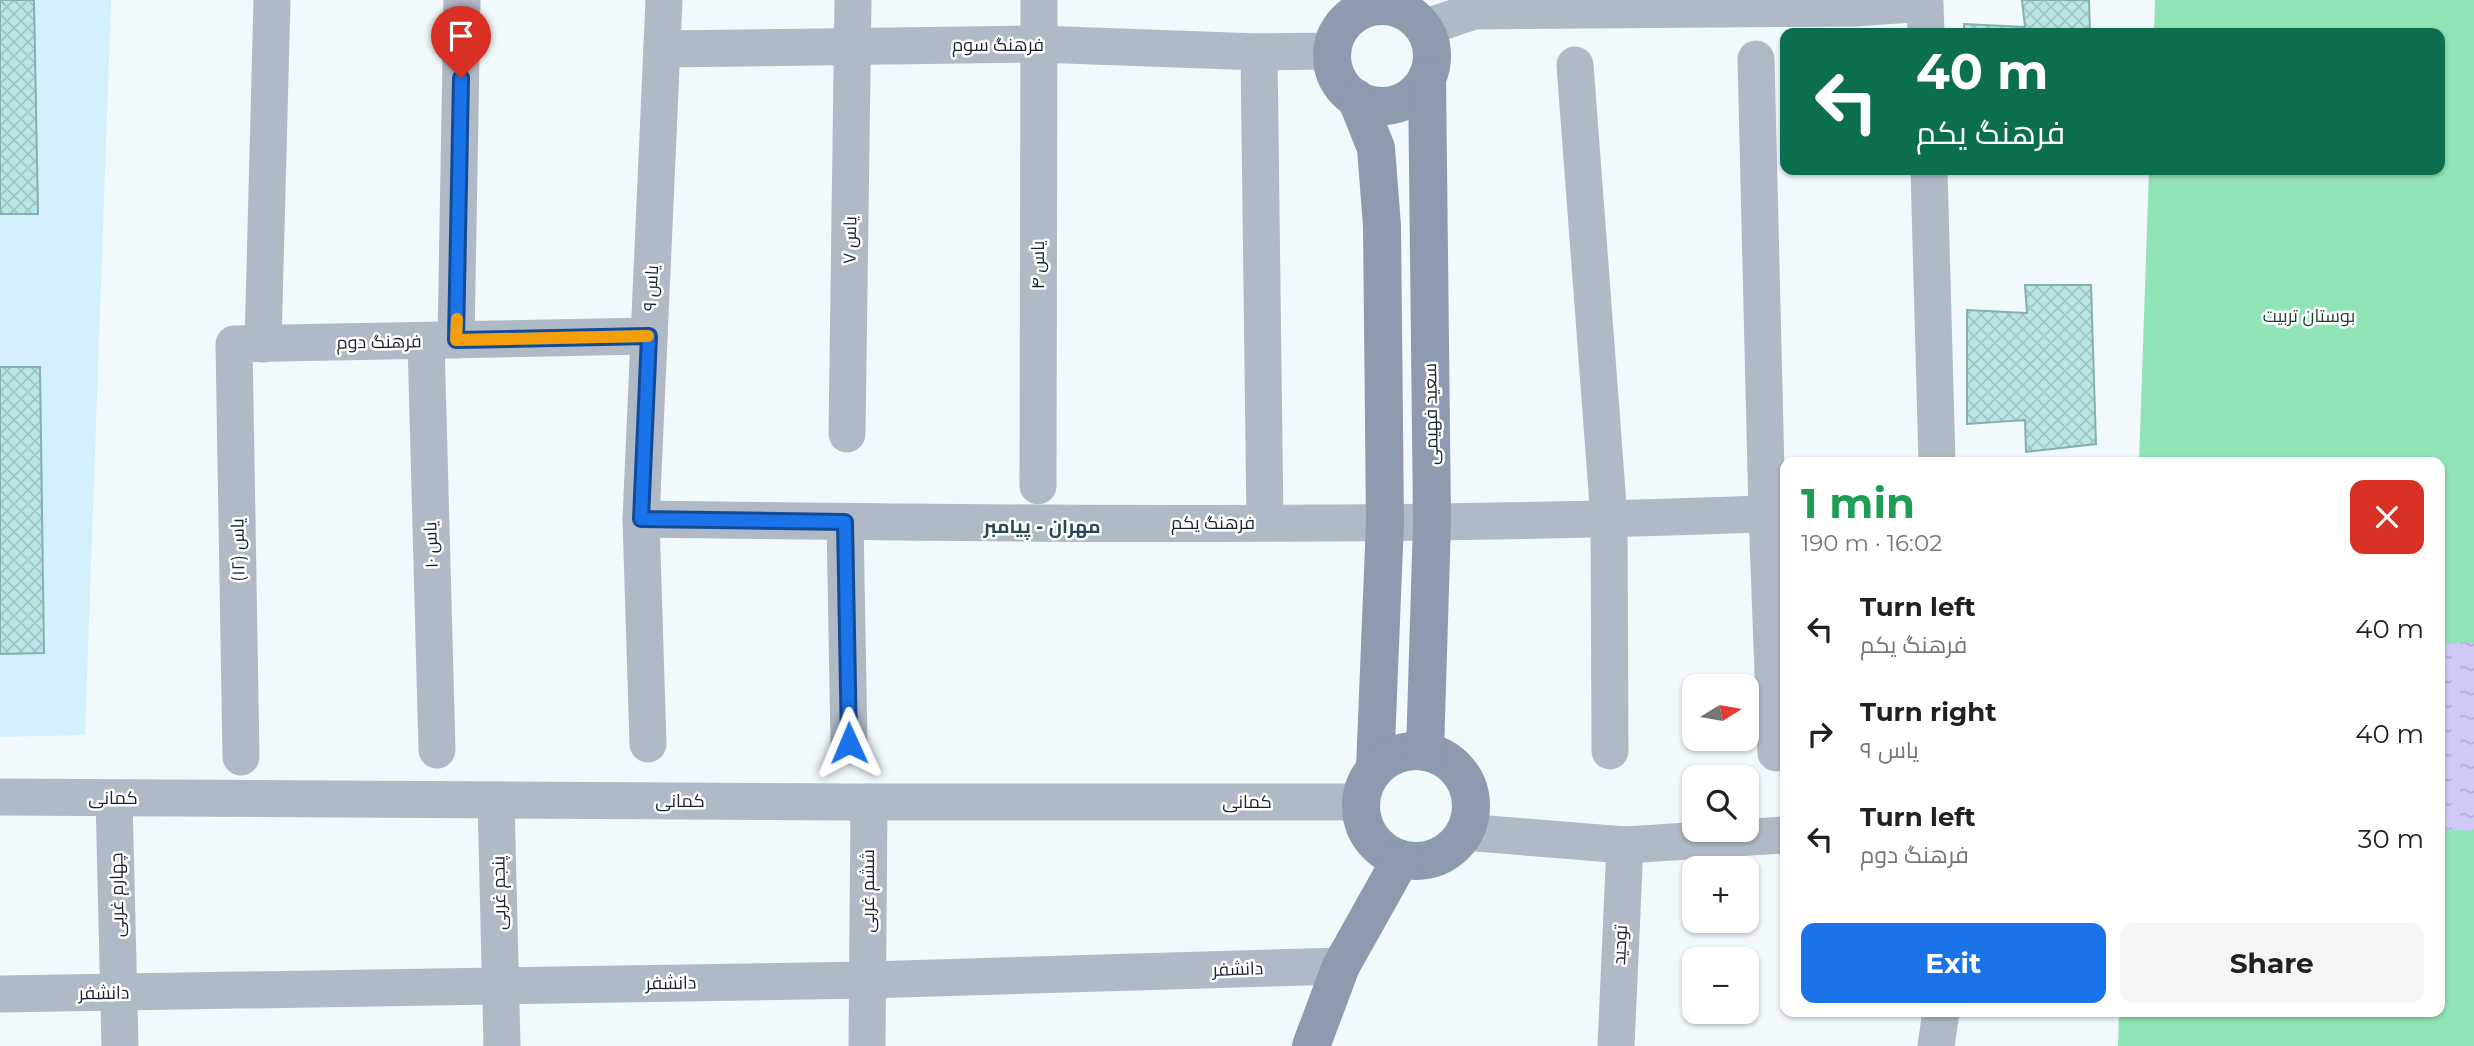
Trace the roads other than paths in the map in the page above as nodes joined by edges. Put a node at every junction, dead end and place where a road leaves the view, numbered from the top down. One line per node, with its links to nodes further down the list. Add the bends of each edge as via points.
1 (272, 0): 23 (street, یاس (۱۲))
2 (463, 0): 22 (street, یاس ۱۰)
3 (664, 0): 13 (street, یاس ۹)
4 (853, 0): 12 (street, یاس ۷)
5 (1038, 0): 11 (street, یاس ۴)
6 (1855, 4): 7 (street); 9 (street)
7 (1653, 5): 8 (street)
8 (1474, 6): 10 (street)
9 (1925, 18)
10 (1424, 28): 14 (main road, via 1398,8 1367,8 1341,27); 18 (main road, via 1431,44)
11 (1038, 44): 12 (street, فرهنگ سوم); 15 (street, فرهنگ سوم); 26 (street, یاس ۴)
12 (853, 47): 13 (street, فرهنگ سوم); 24 (street, یاس ۷)
13 (662, 49): 21 (street, یاس ۹)
14 (1333, 51): 15 (street, فرهنگ سوم); 19 (main road, via 1335,74)
15 (1259, 52): 33 (street)
16 (1756, 59): 27 (street)
17 (1575, 65): 28 (street)
18 (1427, 77): 19 (main road, via 1418,91 1388,106); 32 (main road, سعید فهیمی)
19 (1356, 98): 31 (main road, via 1376,148 1382,226)
20 (1929, 175): 25 (street)
21 (649, 336): 22 (street, فرهنگ دوم); 29 (street, یاس ۹)
22 (441, 340): 23 (street, فرهنگ دوم); 36 (street, یاس ۱۰)
23 (249, 344): 40 (street, یاس (۱۲))
24 (846, 434)
25 (1937, 457)
26 (1038, 486)
27 (1776, 513): 28 (street, فرهنگ یکم); 39 (street)
28 (1609, 518): 32 (street, فرهنگ یکم); 37 (street)
29 (641, 519): 30 (street, فرهنگ یکم); 35 (street, یاس ۹)
30 (845, 522): 33 (street, فرهنگ یکم); 34 (street)
31 (1385, 522): 32 (street, فرهنگ یکم); 33 (street, فرهنگ یکم); 41 (main road)
32 (1432, 522): 38 (main road, سعید فهیمی)
33 (1265, 523)
34 (849, 743)
35 (648, 744)
36 (437, 750)
37 (1610, 751)
38 (1425, 752): 41 (main road, via 1390,757); 46 (main road, via 1442,757 1465,782 1470,816)
39 (1776, 753)
40 (241, 757)
41 (1368, 785): 45 (street, کمانی); 49 (main road, via 1362,821 1384,852)
42 (0, 797): 43 (street, کمانی)
43 (114, 798): 44 (street, کمانی); 53 (street, چهارم غربی)
44 (496, 800): 45 (street, کمانی); 52 (street, پنجم غربی)
45 (869, 802): 51 (street, ششم غربی)
46 (1464, 832): 48 (street); 49 (main road, via 1438,857 1420,862)
47 (1780, 835): 48 (street)
48 (1625, 845): 60 (street, توحید)
49 (1402, 859): 50 (main road)
50 (1341, 966): 51 (street, دانشفر); 59 (main road)
51 (867, 980): 52 (street, دانشفر); 58 (street, ششم غربی)
52 (501, 986): 53 (street, دانشفر); 57 (street, پنجم غربی)
53 (119, 992): 54 (street, دانشفر); 56 (street, چهارم غربی)
54 (0, 995)
55 (1940, 1017): 61 (street)
56 (120, 1046)
57 (502, 1046)
58 (867, 1046)
59 (1311, 1046)
60 (1616, 1046)
61 (1936, 1046)

